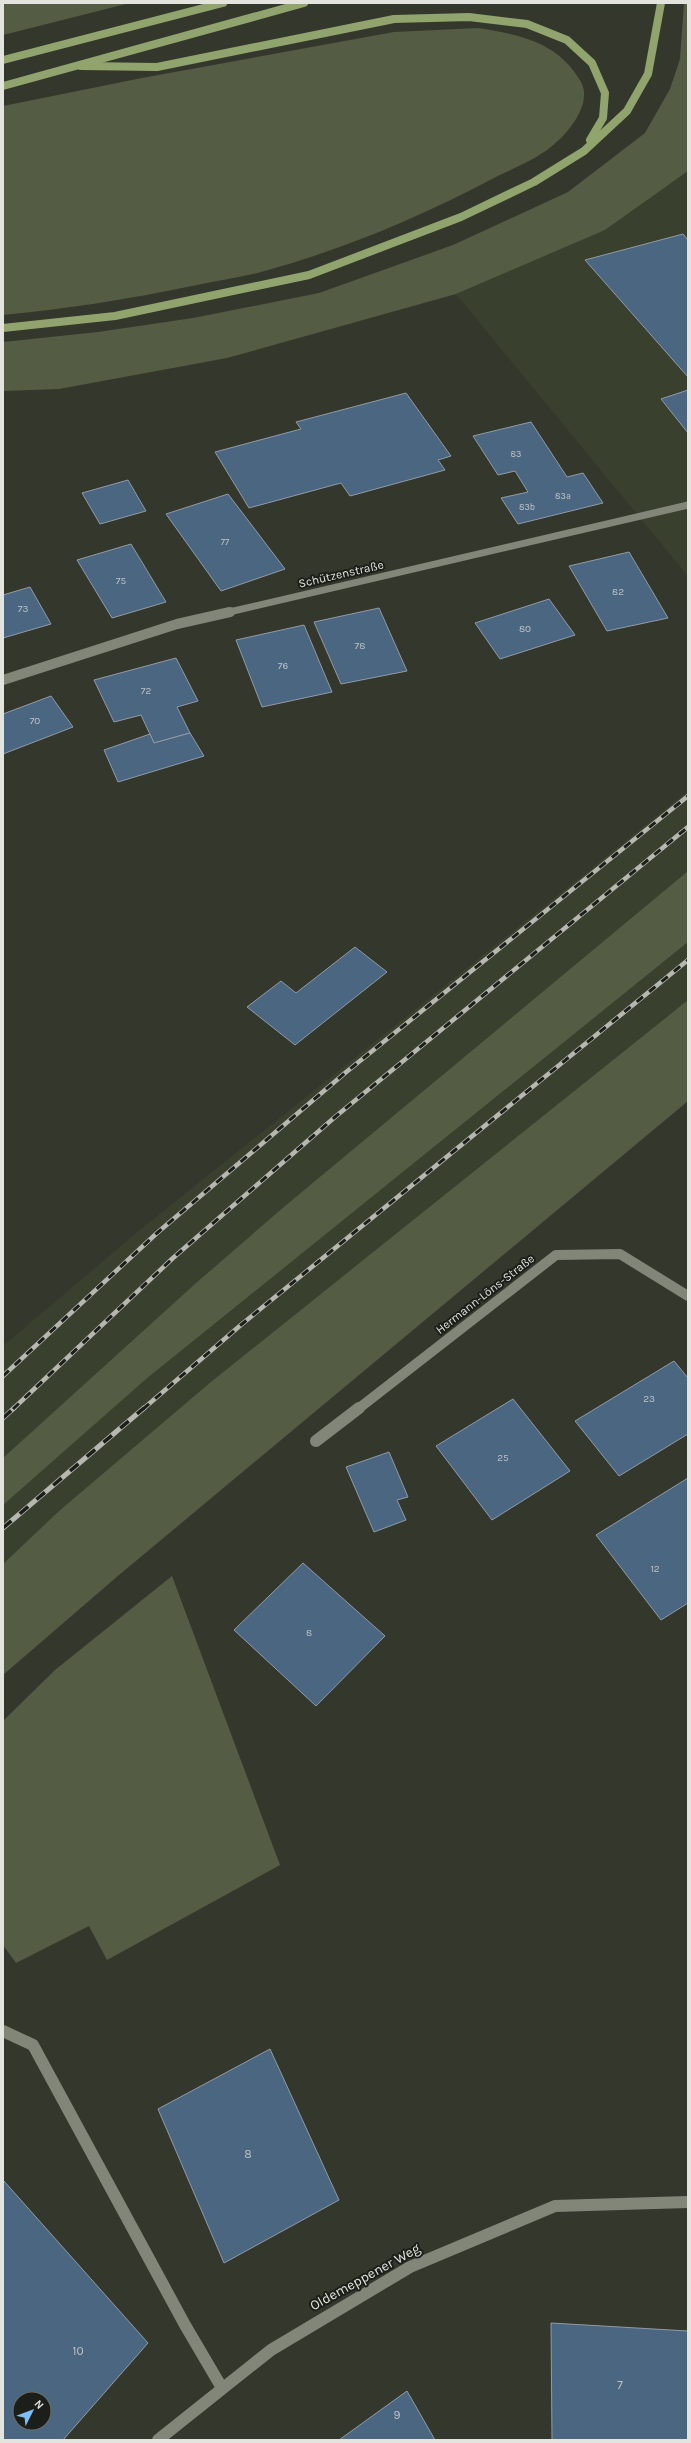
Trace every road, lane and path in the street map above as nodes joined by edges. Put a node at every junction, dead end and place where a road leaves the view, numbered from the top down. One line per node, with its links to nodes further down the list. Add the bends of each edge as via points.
1 (223, 3): 4 (highway)
2 (304, 3): 5 (highway)
3 (661, 3): 7 (highway, via 648,74 627,111)
4 (3, 60)
5 (81, 66): 6 (highway); 7 (highway, via 157,67 394,19 469,17 527,24 567,40 592,63 605,93 603,118)
6 (3, 86)
7 (584, 151): 8 (highway, via 534,182 461,217 309,275 115,316)
8 (3, 328)
9 (688, 506): 10 (street, Schützenstraße, via 177,624)
10 (3, 680)
11 (688, 1296): 12 (street, Hermann-Löns-Straße, via 620,1254 556,1255)
12 (316, 1441)
13 (3, 2031): 15 (street, via 33,2045 185,2325)
14 (688, 2202): 15 (street, Oldemeppener Weg, via 555,2206 410,2267 271,2350)
15 (222, 2388): 16 (street, Oldemeppener Weg)
16 (158, 2440)

